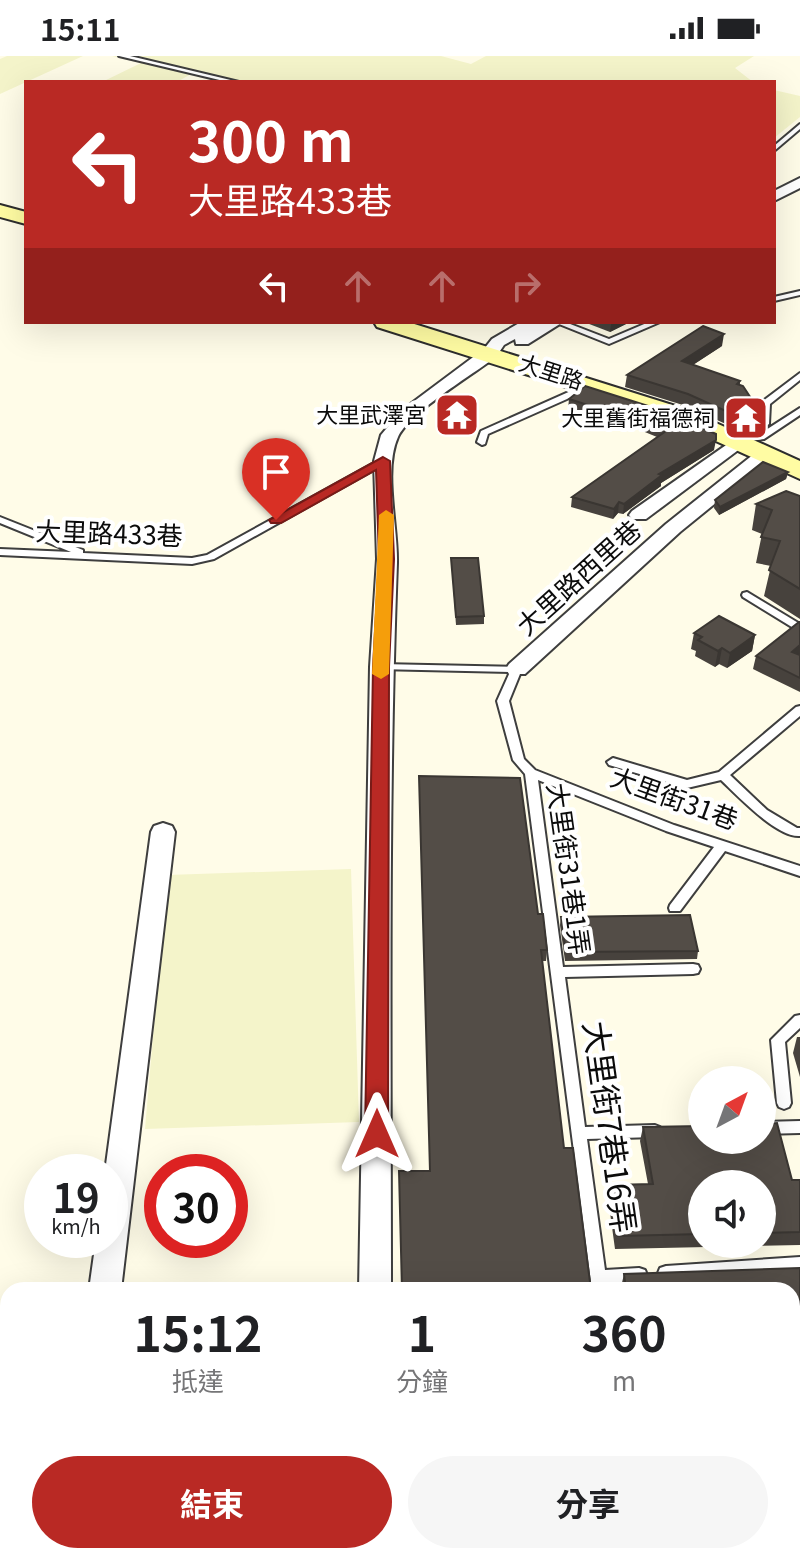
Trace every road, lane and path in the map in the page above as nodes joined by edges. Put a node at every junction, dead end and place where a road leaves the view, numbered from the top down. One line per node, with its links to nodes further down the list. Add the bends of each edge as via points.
1 (122, 56): 2 (lane)
2 (227, 80)
3 (799, 129): 4 (lane)
4 (776, 147)
5 (800, 172): 7 (street)
6 (800, 182): 8 (street)
7 (776, 185)
8 (776, 196)
9 (0, 211): 10 (street)
10 (24, 217)
11 (800, 293): 12 (lane)
12 (776, 299)
13 (392, 324): 18 (street, 大里路)
14 (530, 324): 18 (street, via 498,342)
15 (552, 324): 18 (street)
16 (561, 324): 17 (lane, via 609,342)
17 (651, 324)
18 (490, 353): 20 (street, 大里路); 25 (street, via 407,415 390,435)
19 (800, 376): 22 (lane, via 766,403 766,422)
20 (591, 385): 22 (street, 大里路); 23 (lane, via 484,433)
21 (800, 411): 22 (lane, via 761,437)
22 (739, 441): 24 (street, 大里路); 27 (street)
23 (482, 442)
24 (765, 454): 26 (street, 大里路); 34 (street, 大里路西里巷, via 673,528)
25 (383, 461): 30 (lane, 大里路433巷, via 210,557 192,561); 33 (street, via 387,559)
26 (800, 471)
27 (639, 515)
28 (0, 520): 30 (lane)
29 (0, 552): 30 (lane, 大里路433巷)
30 (89, 556)
31 (747, 595): 32 (lane)
32 (800, 629)
33 (381, 667): 34 (lane); 54 (street)
34 (517, 669): 37 (lane, 大里路西里巷, via 503,701 519,760)
35 (800, 710): 38 (lane)
36 (613, 762): 38 (lane, via 687,784)
37 (531, 773): 41 (lane, 大里街31巷); 45 (lane, 大里街31巷1弄)
38 (723, 775): 40 (lane, via 763,813)
39 (163, 832): 53 (street)
40 (798, 832)
41 (722, 845): 42 (lane, 大里街31巷); 43 (lane)
42 (800, 871)
43 (675, 908)
44 (693, 969): 45 (lane)
45 (557, 972): 51 (lane, 大里街7巷16弄)
46 (800, 1020): 47 (lane, via 778,1040)
47 (784, 1103)
48 (800, 1127): 49 (lane)
49 (776, 1128)
50 (671, 1131): 51 (lane)
51 (580, 1133): 55 (lane, 大里街7巷16弄)
52 (800, 1264): 56 (lane)
53 (106, 1282)
54 (375, 1282)
55 (599, 1282)
56 (619, 1282)

